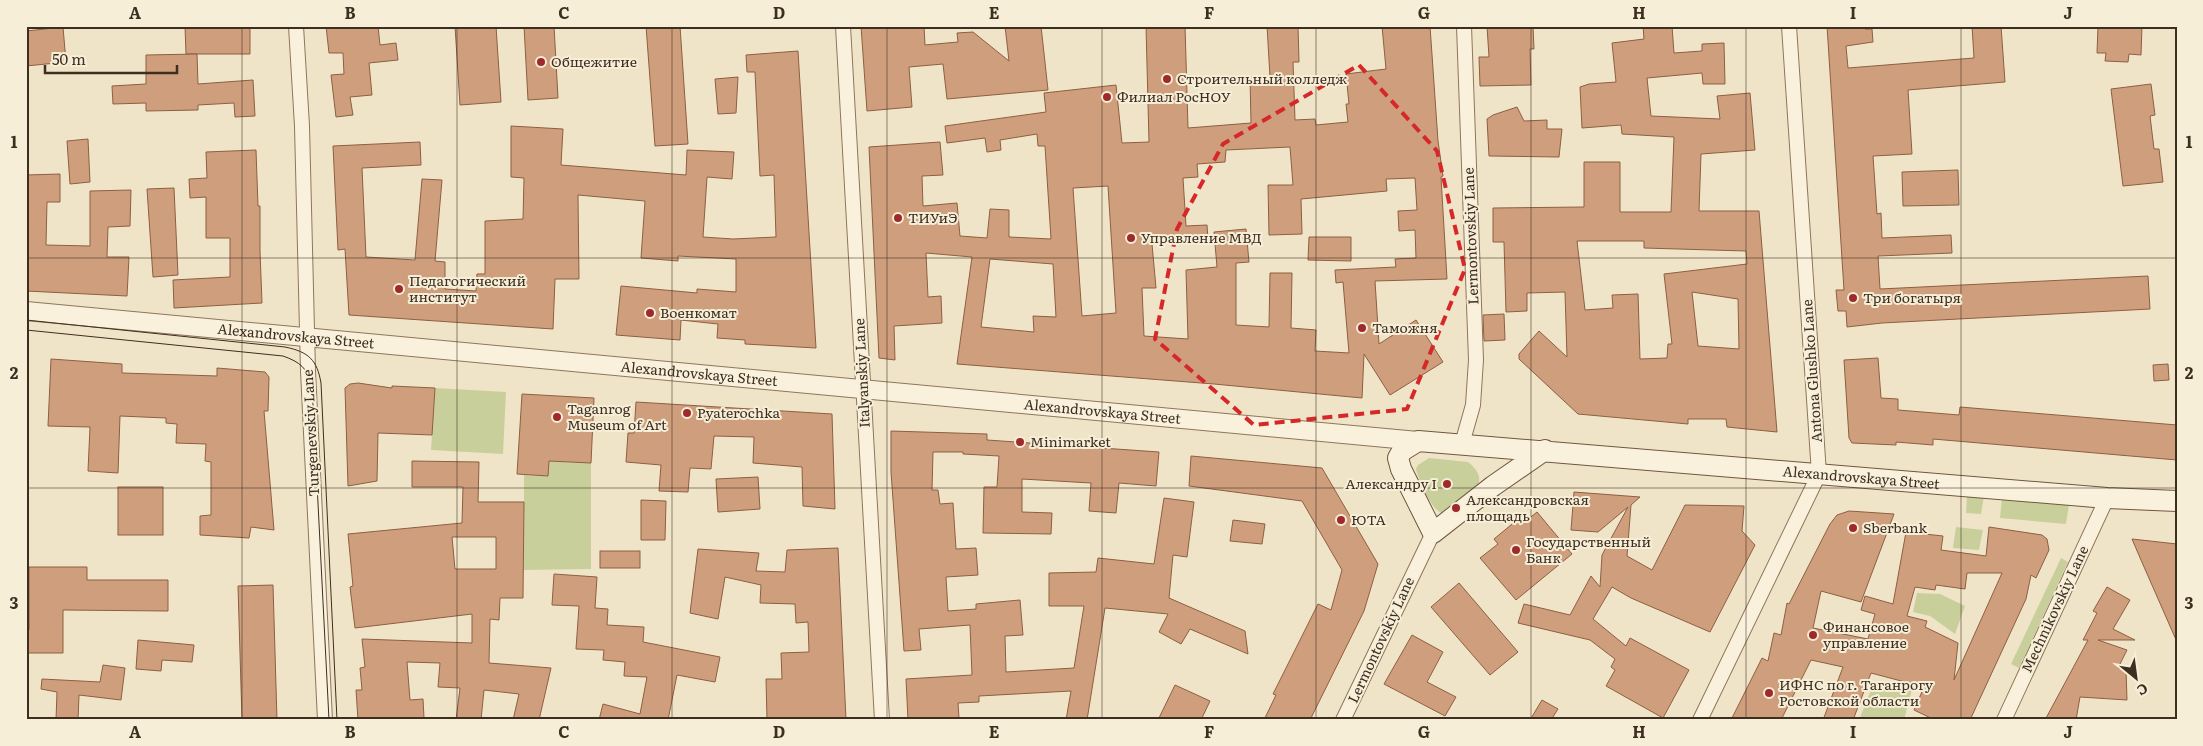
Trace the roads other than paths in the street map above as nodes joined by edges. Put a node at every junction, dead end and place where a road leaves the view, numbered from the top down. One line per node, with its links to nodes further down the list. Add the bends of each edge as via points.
1 (296, 26): 6 (street, Turgenevskiy Lane, via 302,126)
2 (843, 26): 7 (street, Italyanskiy Lane)
3 (1464, 26): 10 (street, Lermontovskiy Lane, via 1476,360)
4 (1788, 26): 13 (street, Antona Glushko Lane)
5 (26, 311): 6 (street, Alexandrovskaya Street)
6 (306, 338): 7 (street, Alexandrovskaya Street); 18 (street, Turgenevskiy Lane)
7 (863, 389): 8 (street, Alexandrovskaya Street); 19 (street, Italyanskiy Lane)
8 (1373, 437): 9 (street, Alexandrovskaya Street); 12 (street)
9 (1418, 441): 10 (main road, Alexandrovskaya Street); 12 (main road, via 1402,451 1398,458)
10 (1471, 445): 11 (main road, Alexandrovskaya Street); 14 (main road, via 1496,462 1499,475)
11 (1545, 450): 13 (main road, Alexandrovskaya Street); 14 (main road)
12 (1401, 469): 17 (main road)
13 (1819, 474): 15 (main road, Alexandrovskaya Street); 21 (street, Antona Glushko Lane)
14 (1493, 486): 17 (main road)
15 (2107, 498): 16 (main road, Alexandrovskaya Street); 22 (street, Mechnikovskiy Lane)
16 (2177, 502)
17 (1433, 533): 20 (street, Lermontovskiy Lane)
18 (325, 720)
19 (882, 720)
20 (1343, 720)
21 (1700, 720)
22 (2004, 720)

